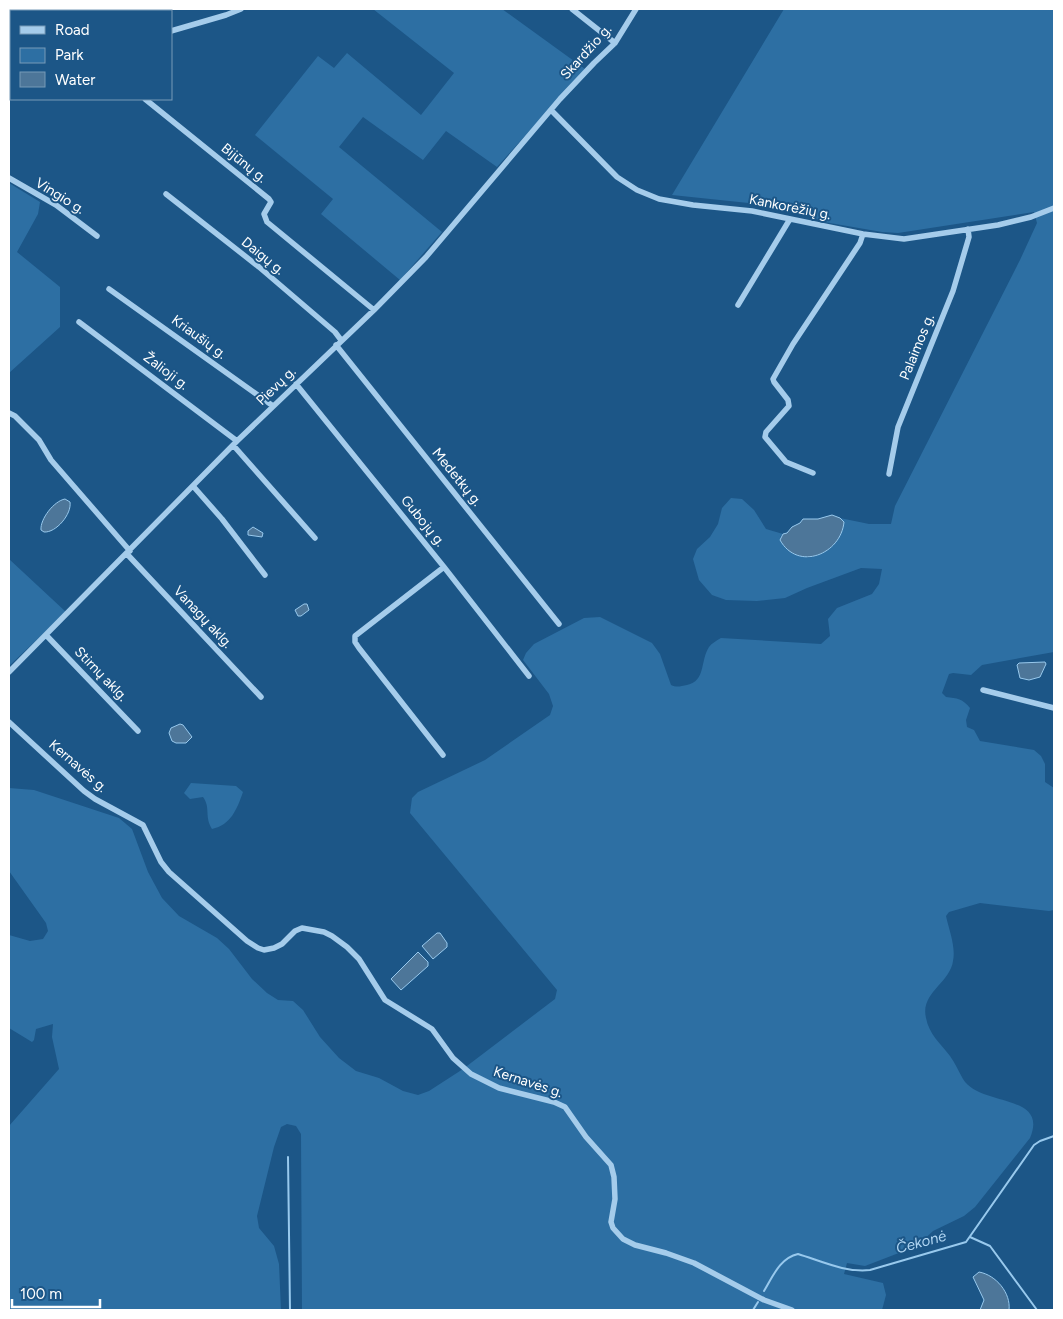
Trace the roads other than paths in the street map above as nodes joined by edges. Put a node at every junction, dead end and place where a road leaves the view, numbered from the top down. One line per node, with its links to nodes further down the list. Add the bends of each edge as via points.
1 (241, 9): 4 (street)
2 (572, 9): 5 (street)
3 (636, 9): 5 (street, Skardžio g.)
4 (172, 31)
5 (615, 43): 7 (street, Skardžio g.)
6 (146, 100): 17 (street, Bijūnų g., via 269,199 271,202 264,214 267,222)
7 (551, 110): 11 (street, Kankorėžių g., via 617,177 636,190 659,199); 17 (street, Pievų g., via 426,257)
8 (9, 178): 14 (street, Vingio g., via 56,205)
9 (166, 194): 19 (street, Daigų g., via 259,267)
10 (1054, 208): 12 (street, Kankorėžių g., via 1024,219)
11 (790, 219): 13 (street, Kankorėžių g.); 16 (street)
12 (968, 230): 13 (street, Kankorėžių g., via 904,239); 26 (street, Palaimos g., via 969,237 953,291 898,427)
13 (862, 234): 25 (street, via 860,243 773,379 789,406 765,437 786,462)
14 (97, 236)
15 (109, 289): 22 (street, Kriaušių g.)
16 (738, 305)
17 (374, 310): 19 (street, Pievų g.)
18 (79, 322): 24 (street, Žalioji g.)
19 (341, 340): 20 (street, Pievų g.)
20 (336, 345): 21 (street, Pievų g.); 32 (street, Medetkų g.)
21 (296, 384): 22 (street, Pievų g.); 30 (street, Gubojų g.)
22 (274, 406): 24 (street, Pievų g.)
23 (9, 413): 29 (street, Vanagų aklg., via 39,440 51,460)
24 (235, 443): 27 (street, Pievų g.); 28 (street, Žalioji g.)
25 (813, 473)
26 (889, 474)
27 (193, 486): 29 (street, Pievų g.); 31 (street)
28 (315, 538)
29 (129, 552): 33 (street, Pievų g.); 37 (street, Vanagų aklg.)
30 (444, 567): 35 (street, Gubojų g.); 41 (street, via 355,636 359,648)
31 (265, 575)
32 (558, 624)
33 (46, 635): 34 (street, Pievų g.); 40 (street, Stirnų aklg.)
34 (9, 672)
35 (528, 676)
36 (983, 690): 38 (street)
37 (261, 697)
38 (1054, 708)
39 (9, 722): 42 (street, Kernavės g., via 95,799 143,825 169,872 247,942 264,950 274,948 302,928 332,936 359,959 385,1000 432,1029 453,1058 471,1074 499,1088 565,1107 586,1138 611,1165 615,1199 611,1222 623,1239 694,1263 764,1300)
40 (138, 731)
41 (443, 755)
42 (792, 1310)

